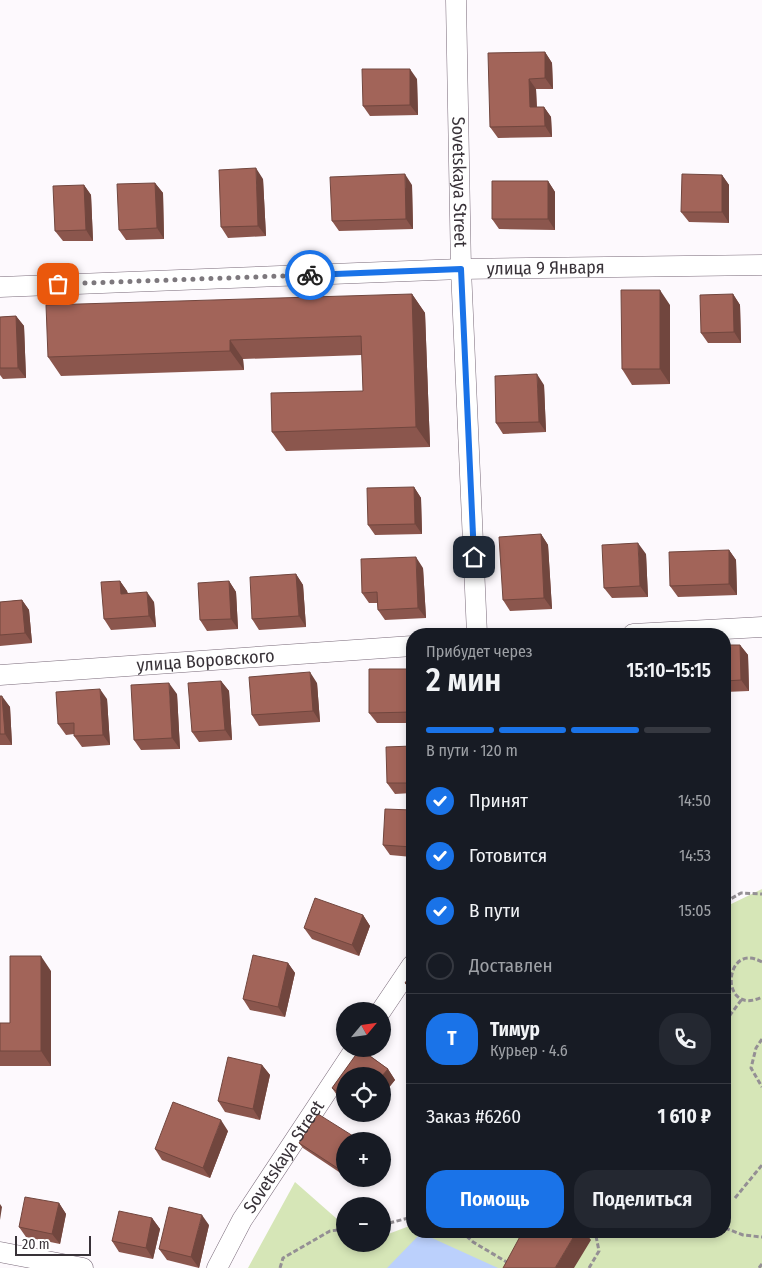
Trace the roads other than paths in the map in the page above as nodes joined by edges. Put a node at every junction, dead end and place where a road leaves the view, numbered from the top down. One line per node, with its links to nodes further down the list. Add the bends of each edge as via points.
1 (456, 0): 3 (street, Sovetskaya Street)
2 (762, 265): 3 (street, улица 9 Января)
3 (461, 269): 4 (street, улица 9 Января); 6 (street, Sovetskaya Street)
4 (0, 286)
5 (762, 627): 7 (street)
6 (477, 628)
7 (731, 629)
8 (406, 646): 9 (street, улица Воровского)
9 (0, 675)
10 (406, 974): 11 (street)
11 (387, 1002)
12 (349, 1058): 15 (street, Sovetskaya Street, via 242,1220)
13 (0, 1252): 14 (street)
14 (83, 1268)
15 (217, 1268)

